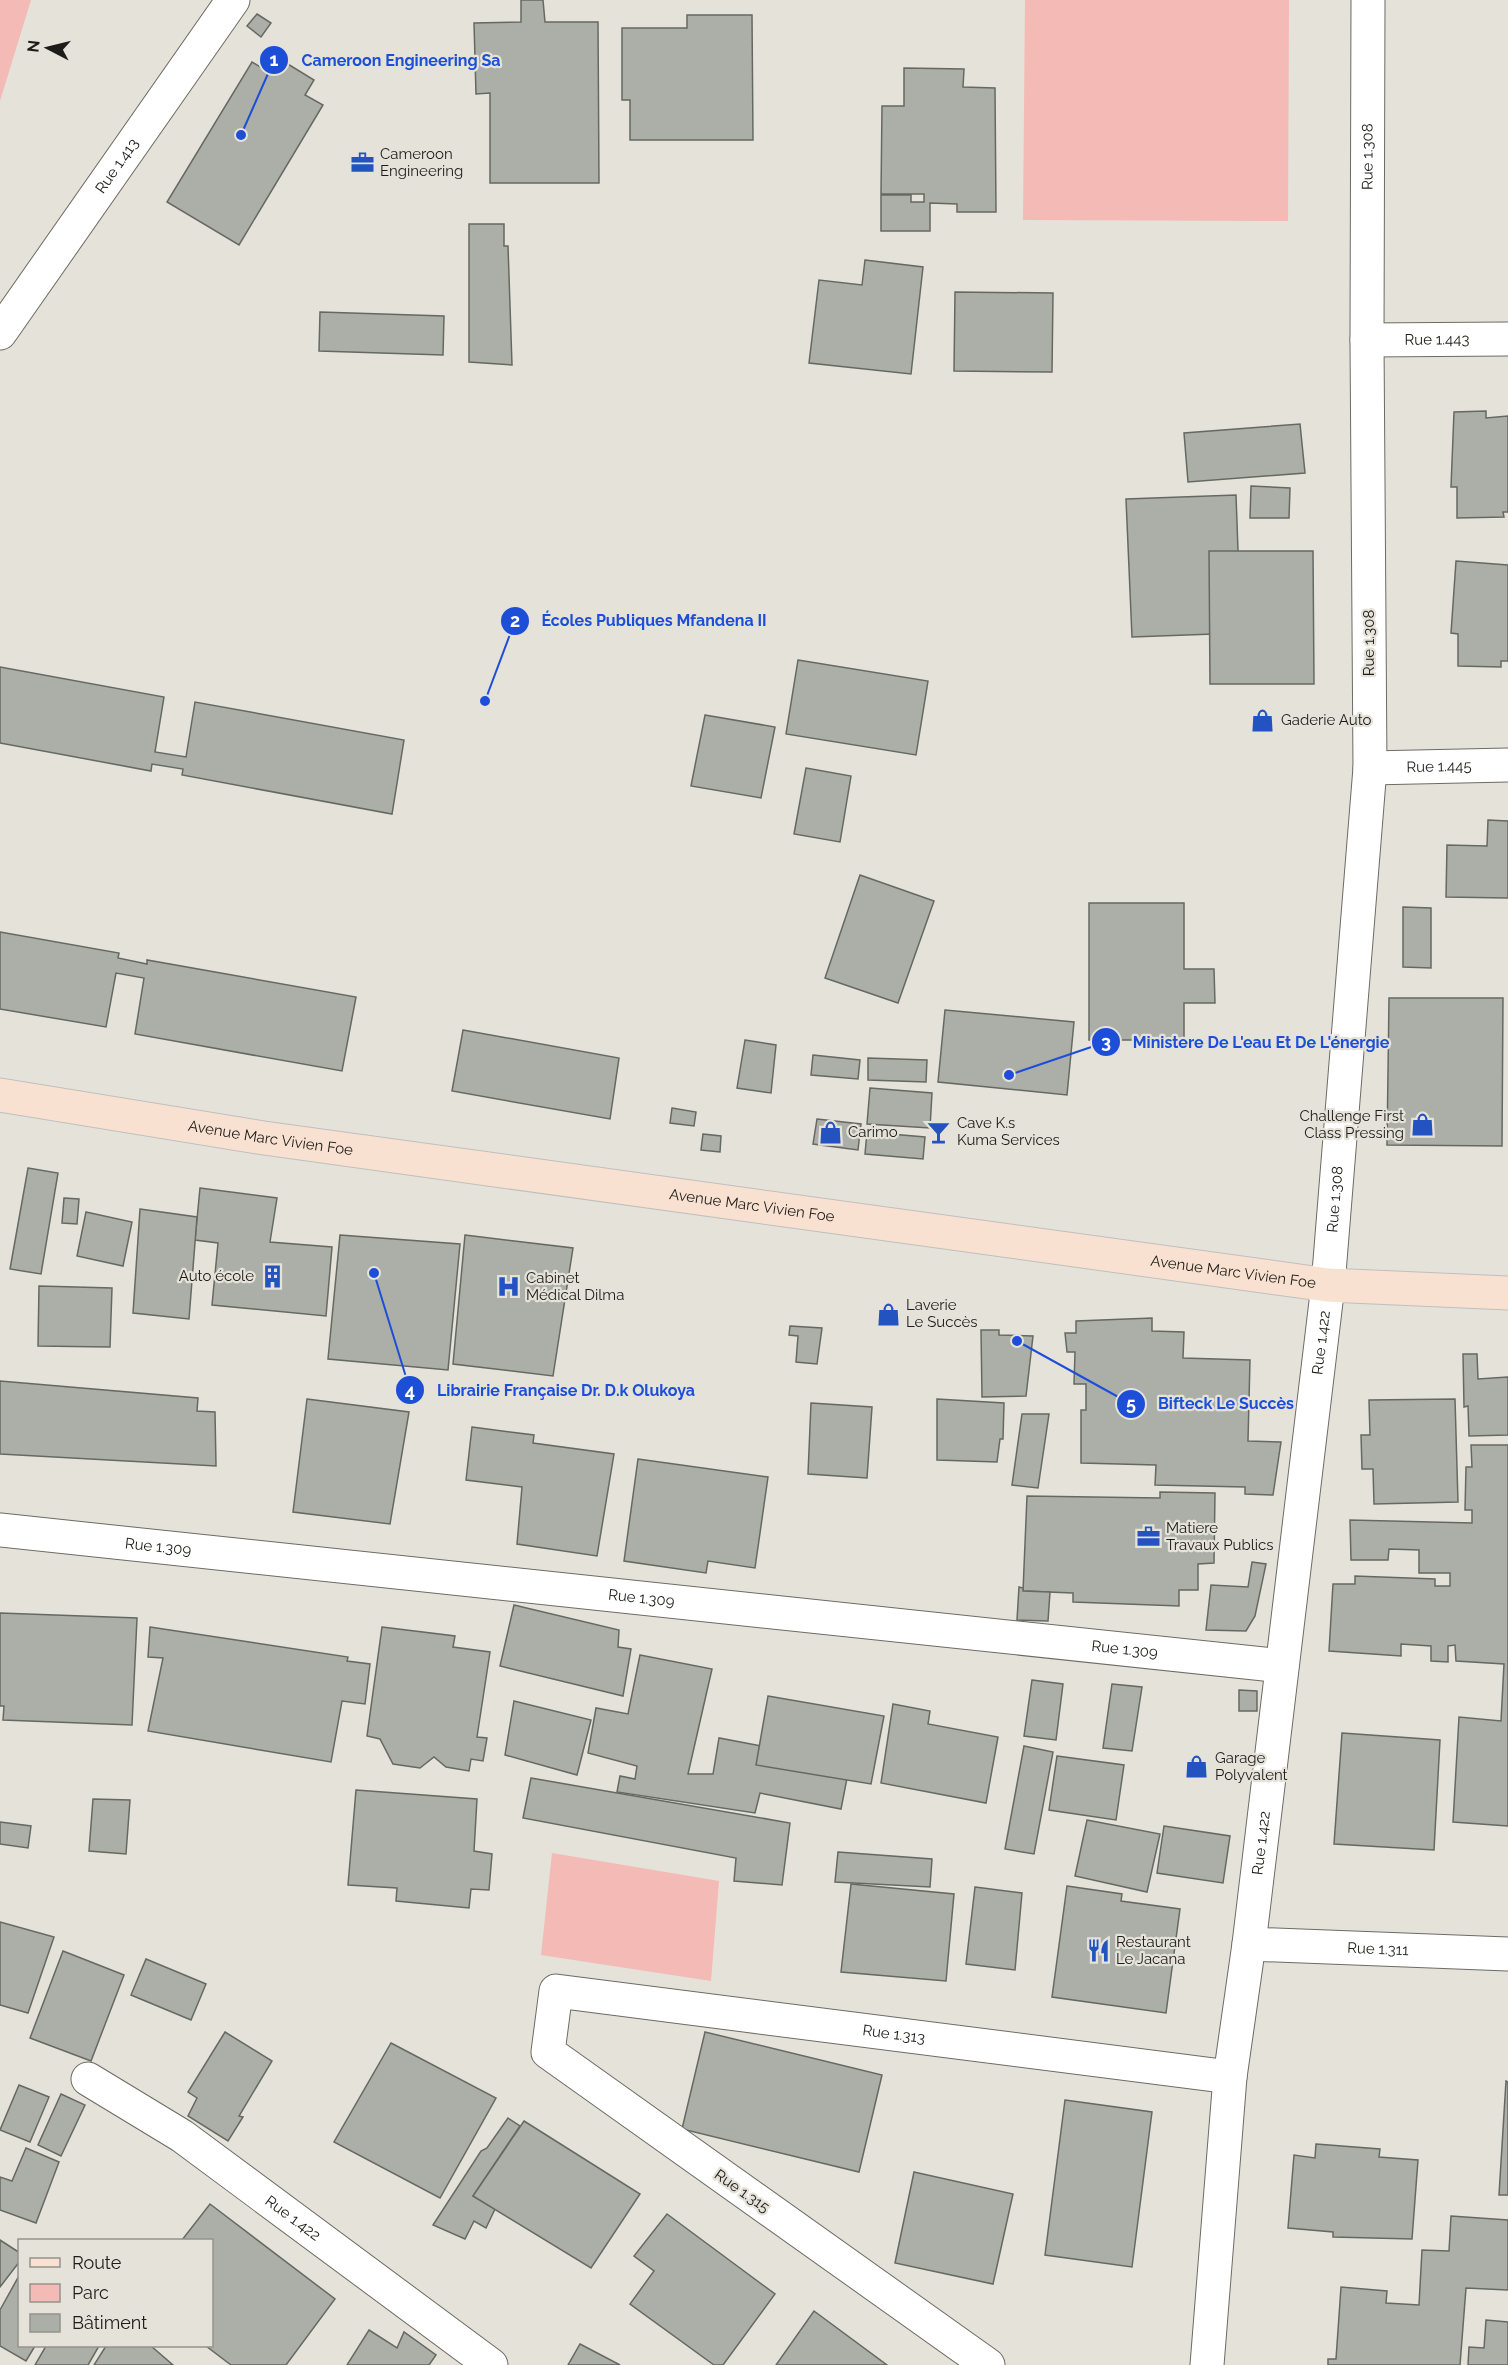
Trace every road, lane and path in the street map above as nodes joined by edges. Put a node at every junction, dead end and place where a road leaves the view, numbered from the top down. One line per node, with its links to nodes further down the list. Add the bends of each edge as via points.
1 (234, 0): 3 (street, Rue 1.413)
2 (1368, 0): 5 (street, Rue 1.308)
3 (0, 333)
4 (1508, 339): 5 (street, Rue 1.443)
5 (1367, 340): 7 (street, Rue 1.308)
6 (1508, 765): 7 (street, Rue 1.445)
7 (1370, 768): 9 (street, Rue 1.308)
8 (0, 1095): 9 (main road, Avenue Marc Vivien Foe, via 264,1138)
9 (1328, 1285): 10 (main road, Avenue Marc Vivien Foe); 12 (street, Rue 1.422)
10 (1508, 1293)
11 (0, 1530): 12 (street, Rue 1.309)
12 (1282, 1666): 13 (street, Rue 1.422)
13 (1249, 1944): 14 (street, Rue 1.311); 16 (street, Rue 1.422)
14 (1508, 1954)
15 (556, 1991): 16 (street, Rue 1.313); 19 (street, Rue 1.315, via 548,2052)
16 (1230, 2077): 20 (street, Rue 1.422)
17 (88, 2079): 18 (street, Rue 1.422, via 182,2136)
18 (491, 2365)
19 (988, 2365)
20 (1207, 2365)

